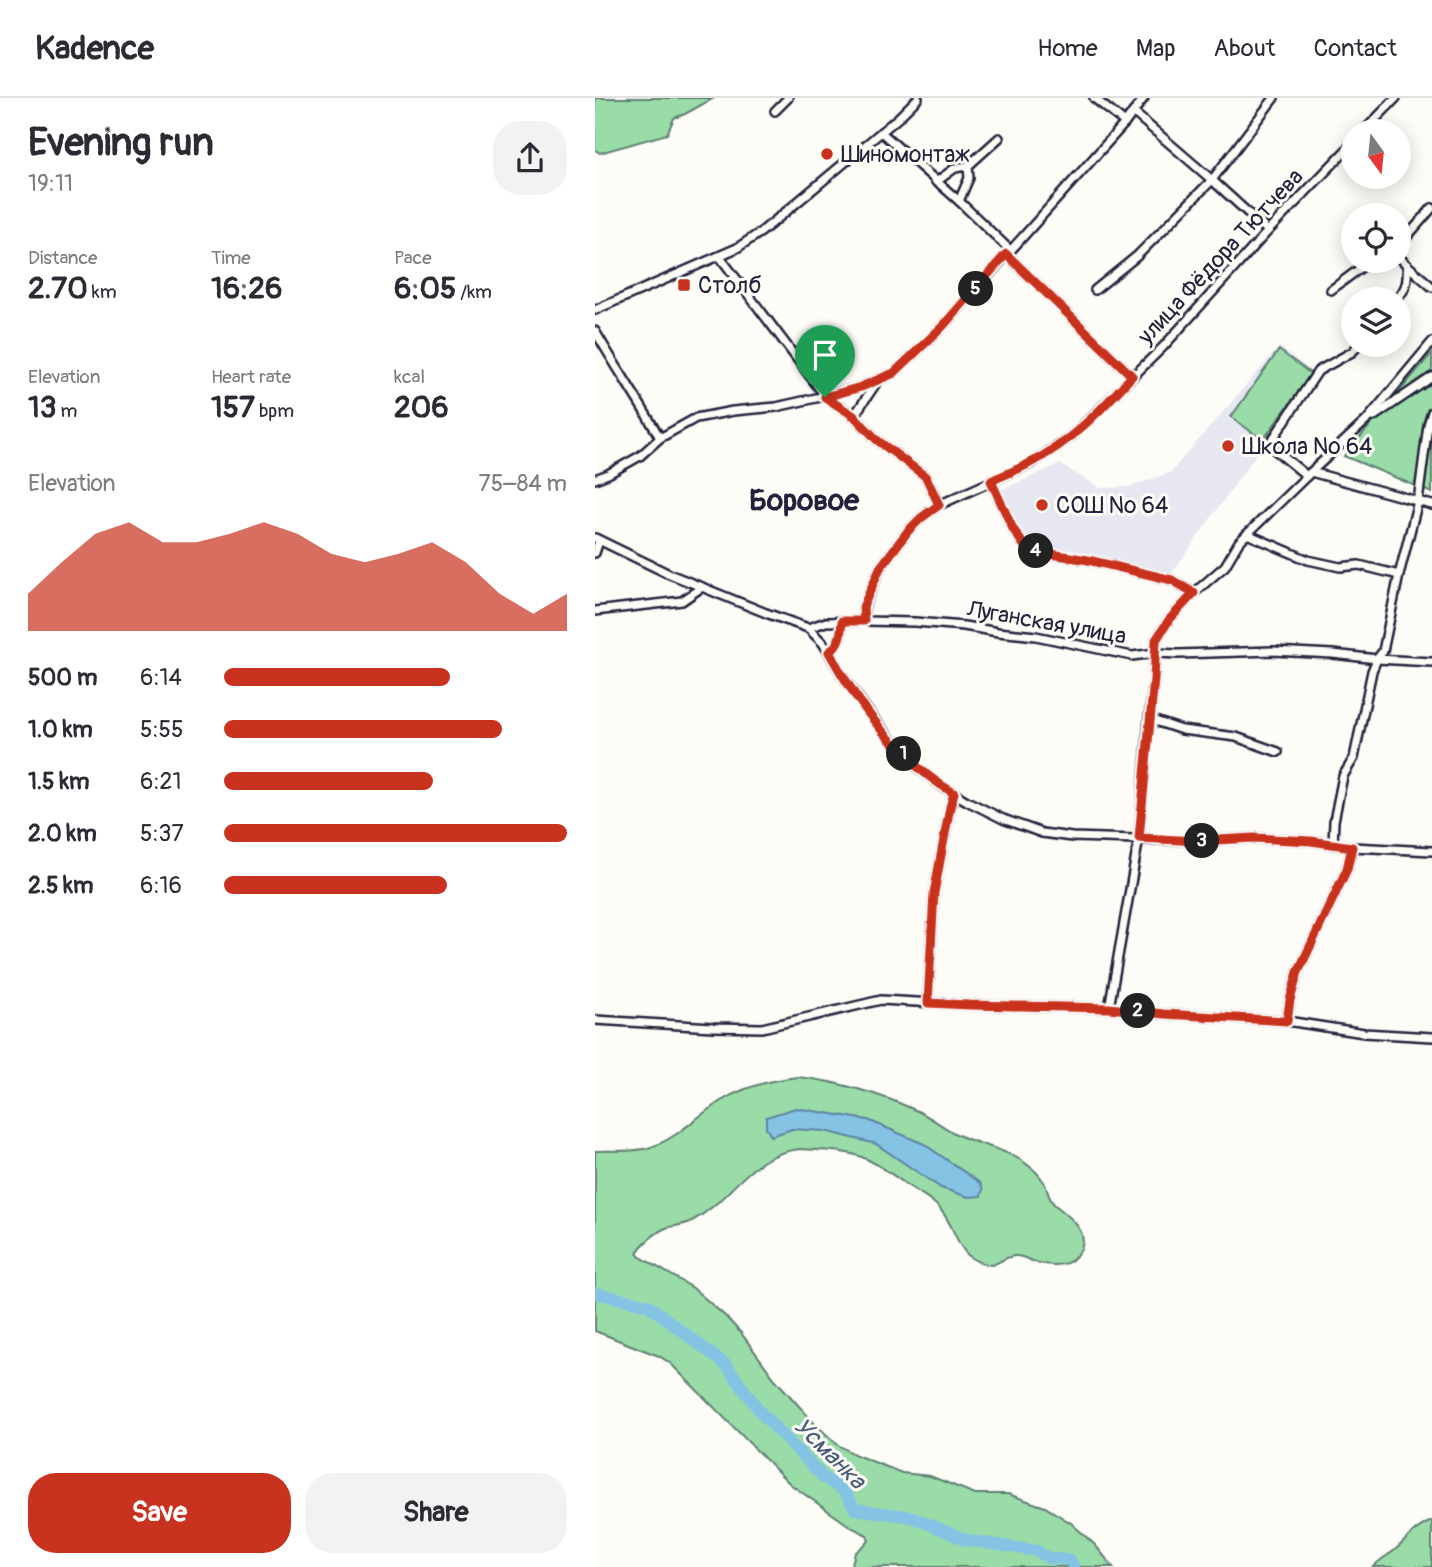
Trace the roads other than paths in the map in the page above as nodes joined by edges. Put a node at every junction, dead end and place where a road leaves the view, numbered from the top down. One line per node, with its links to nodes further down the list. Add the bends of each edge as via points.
1 (788, 98): 7 (street)
2 (918, 98): 11 (street)
3 (1094, 98): 10 (street)
4 (1144, 98): 8 (street)
5 (1273, 98): 15 (street)
6 (1396, 98): 9 (street)
7 (775, 111)
8 (1133, 112): 10 (street); 15 (street)
9 (1376, 119)
10 (1125, 123): 21 (street)
11 (881, 132): 16 (street); 22 (street, via 761,232)
12 (999, 138): 14 (street)
13 (1341, 155): 19 (street, улица Фёдора Тютчева)
14 (968, 166): 16 (street, via 955,168); 17 (street, via 969,178)
15 (1212, 180): 19 (street); 26 (street, via 1137,256)
16 (936, 182): 17 (street)
17 (959, 201): 21 (street)
18 (1432, 208): 20 (street)
19 (1268, 231): 32 (street, улица Фёдора Тютчева)
20 (1411, 232)
21 (1008, 252): 32 (street); 34 (street, via 942,327 894,373)
22 (720, 257): 28 (street); 35 (street)
23 (1411, 269): 25 (street)
24 (1354, 273): 27 (street)
25 (1432, 287)
26 (1095, 290)
27 (1331, 290)
28 (595, 310)
29 (595, 331): 39 (street)
30 (1432, 342): 38 (street)
31 (1343, 357): 40 (street, via 1318,371 1269,445)
32 (1132, 376): 42 (street, улица Фёдора Тютчева, via 1073,435 1032,463)
33 (1432, 377): 38 (street)
34 (877, 381): 35 (street); 37 (street)
35 (825, 397): 37 (street); 39 (street, via 696,418)
36 (1432, 412): 43 (street)
37 (854, 416): 44 (street, via 926,477)
38 (1366, 421): 40 (street)
39 (660, 438): 41 (street, via 640,456)
40 (1309, 474): 43 (street); 46 (street)
41 (595, 479)
42 (991, 481): 44 (street, улица Фёдора Тютчева); 51 (street, via 1027,550 1172,580)
43 (1419, 501): 45 (street); 49 (street)
44 (939, 505): 54 (street, улица Фёдора Тютчева, via 908,531 880,568 863,607)
45 (1432, 505)
46 (1247, 534): 49 (street, via 1308,560); 51 (street, via 1225,566)
47 (597, 539): 48 (street); 50 (street)
48 (595, 553)
49 (1399, 575): 58 (street, via 1383,652)
50 (702, 587): 52 (street, via 682,601); 55 (street)
51 (1194, 593): 57 (street, via 1156,640)
52 (598, 610)
53 (842, 621): 54 (street, Луганская улица); 55 (street, Луганская улица); 56 (street, via 839,641)
54 (864, 621): 57 (street, Луганская улица, via 964,626 1132,656)
55 (807, 628): 56 (street)
56 (829, 652): 62 (street, via 898,748)
57 (1156, 653): 58 (street, Луганская улица, via 1273,651); 60 (street)
58 (1377, 659): 59 (street, Луганская улица); 64 (street, via 1355,758 1343,776)
59 (1432, 662)
60 (1149, 719): 61 (street, via 1182,730 1236,737); 63 (street)
61 (1278, 752)
62 (954, 793): 63 (street, via 1003,819 1042,832); 67 (street, via 934,893)
63 (1139, 838): 64 (street, via 1254,838); 68 (street)
64 (1333, 845): 65 (street)
65 (1352, 847): 66 (street); 70 (street, via 1347,869 1298,972)
66 (1432, 851)
67 (928, 1003): 68 (street); 69 (street, via 881,1000 762,1028)
68 (1109, 1008): 70 (street)
69 (595, 1020)
70 (1287, 1021): 71 (street)
71 (1432, 1037)

